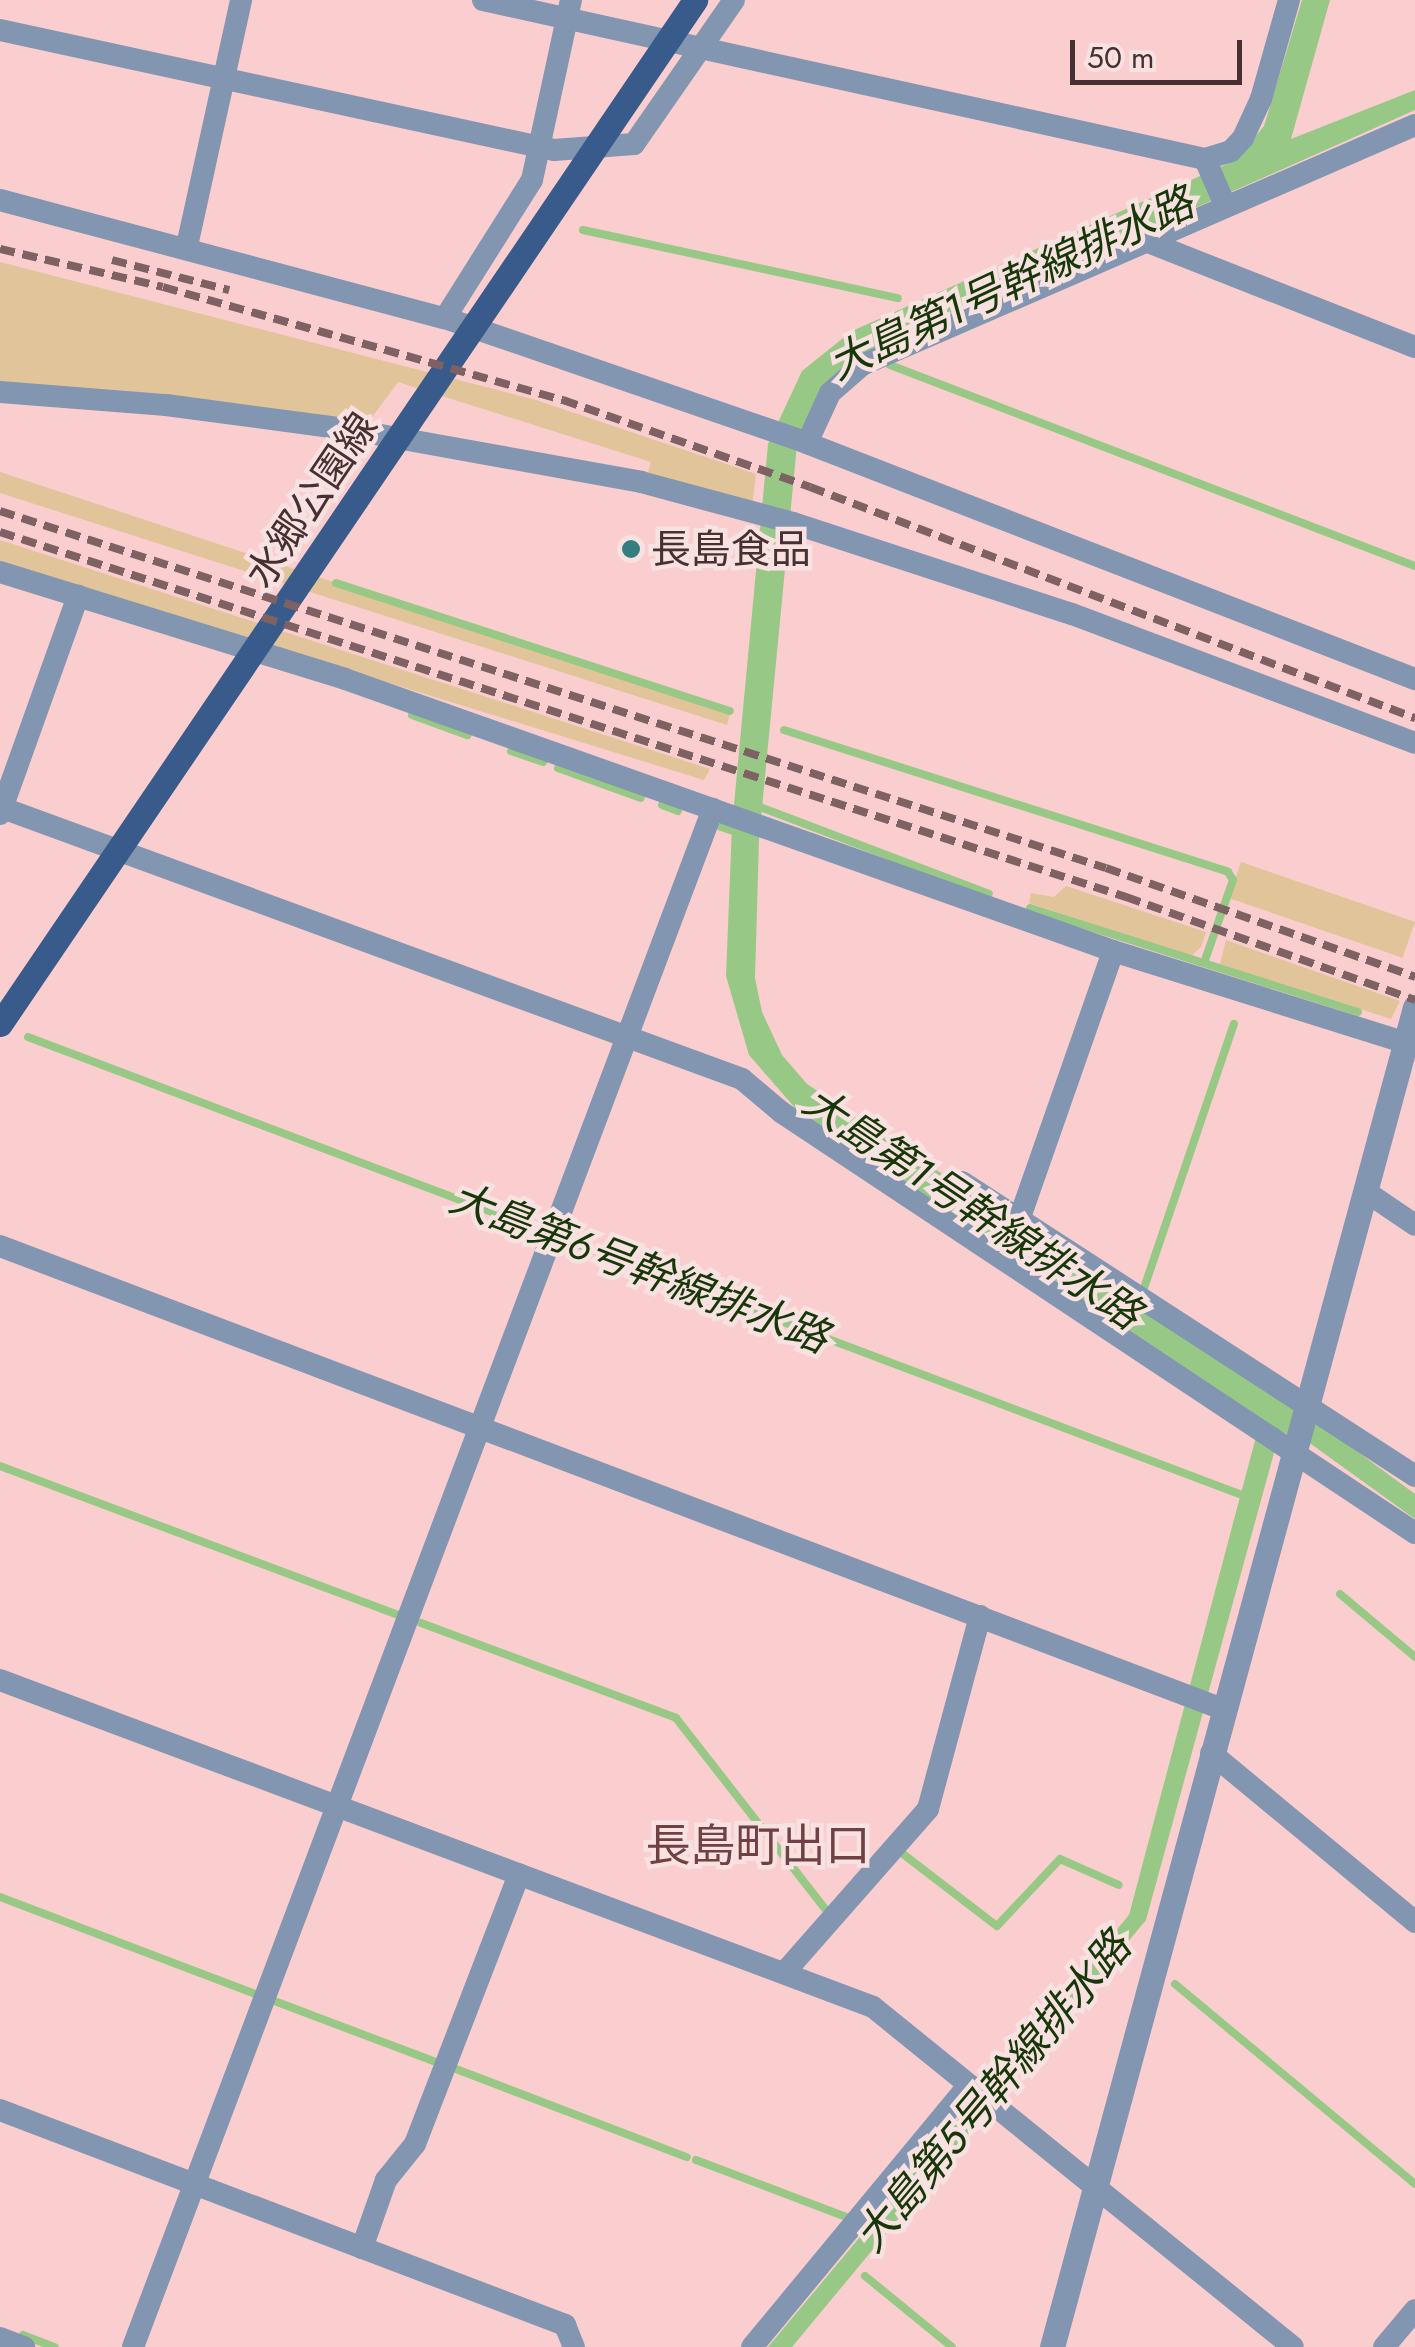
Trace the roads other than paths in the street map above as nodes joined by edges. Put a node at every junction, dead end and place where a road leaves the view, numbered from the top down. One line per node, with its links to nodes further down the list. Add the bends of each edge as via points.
1 (241, 0): 9 (street)
2 (483, 0): 6 (street)
3 (734, 0): 8 (street)
4 (1289, 0): 12 (street, via 1261,99 1242,138)
5 (690, 5): 29 (main road, 水郷公園線)
6 (569, 9): 8 (street); 11 (street)
7 (0, 30): 9 (street)
8 (696, 47): 11 (street, via 634,144); 12 (street)
9 (223, 80): 11 (street); 16 (street)
10 (1415, 125): 14 (street)
11 (540, 147): 17 (street, via 532,180)
12 (1207, 163): 14 (street)
13 (0, 200): 16 (street)
14 (1223, 202): 15 (street)
15 (1143, 240): 18 (street); 20 (street, via 862,365 830,393)
16 (188, 246): 17 (street)
17 (445, 318): 20 (street)
18 (1415, 347)
19 (0, 392): 24 (street, via 166,404 578,468 793,523 1072,614)
20 (803, 441): 23 (street)
21 (0, 572): 22 (street)
22 (78, 596): 25 (street); 26 (street, via 345,679)
23 (1415, 679)
24 (1415, 743)
25 (1, 810): 30 (street)
26 (721, 812): 27 (street); 30 (street)
27 (1113, 950): 31 (street); 34 (street)
28 (1415, 1007): 31 (street)
29 (0, 1024)
30 (627, 1035): 38 (street); 39 (street, via 742,1079 781,1112)
31 (1407, 1056): 33 (street)
32 (962, 1182): 34 (street)
33 (1366, 1191): 35 (street); 37 (street)
34 (1020, 1220): 37 (street)
35 (1415, 1225)
36 (0, 1246): 38 (street)
37 (1305, 1406): 39 (street); 40 (street)
38 (478, 1424): 42 (street); 46 (street)
39 (1290, 1446): 41 (street); 44 (street)
40 (1415, 1476)
41 (1415, 1533)
42 (980, 1616): 44 (street); 49 (street, via 928,1808)
43 (0, 1680): 46 (street)
44 (1216, 1706): 45 (street)
45 (1211, 1753): 48 (street); 52 (street)
46 (338, 1806): 47 (street); 53 (street)
47 (519, 1874): 49 (street); 54 (street, via 415,2144 386,2180)
48 (1415, 1922)
49 (784, 1973): 50 (street, via 873,2007)
50 (970, 2088): 52 (street); 60 (street)
51 (0, 2110): 53 (street)
52 (1096, 2183): 61 (street); 62 (street)
53 (194, 2184): 54 (street); 58 (street)
54 (362, 2248): 59 (street, via 565,2325)
55 (1415, 2310): 63 (street)
56 (0, 2338): 57 (street)
57 (24, 2347)
58 (133, 2347)
59 (574, 2347)
60 (752, 2347)
61 (1052, 2347)
62 (1293, 2347)
63 (1384, 2347)

